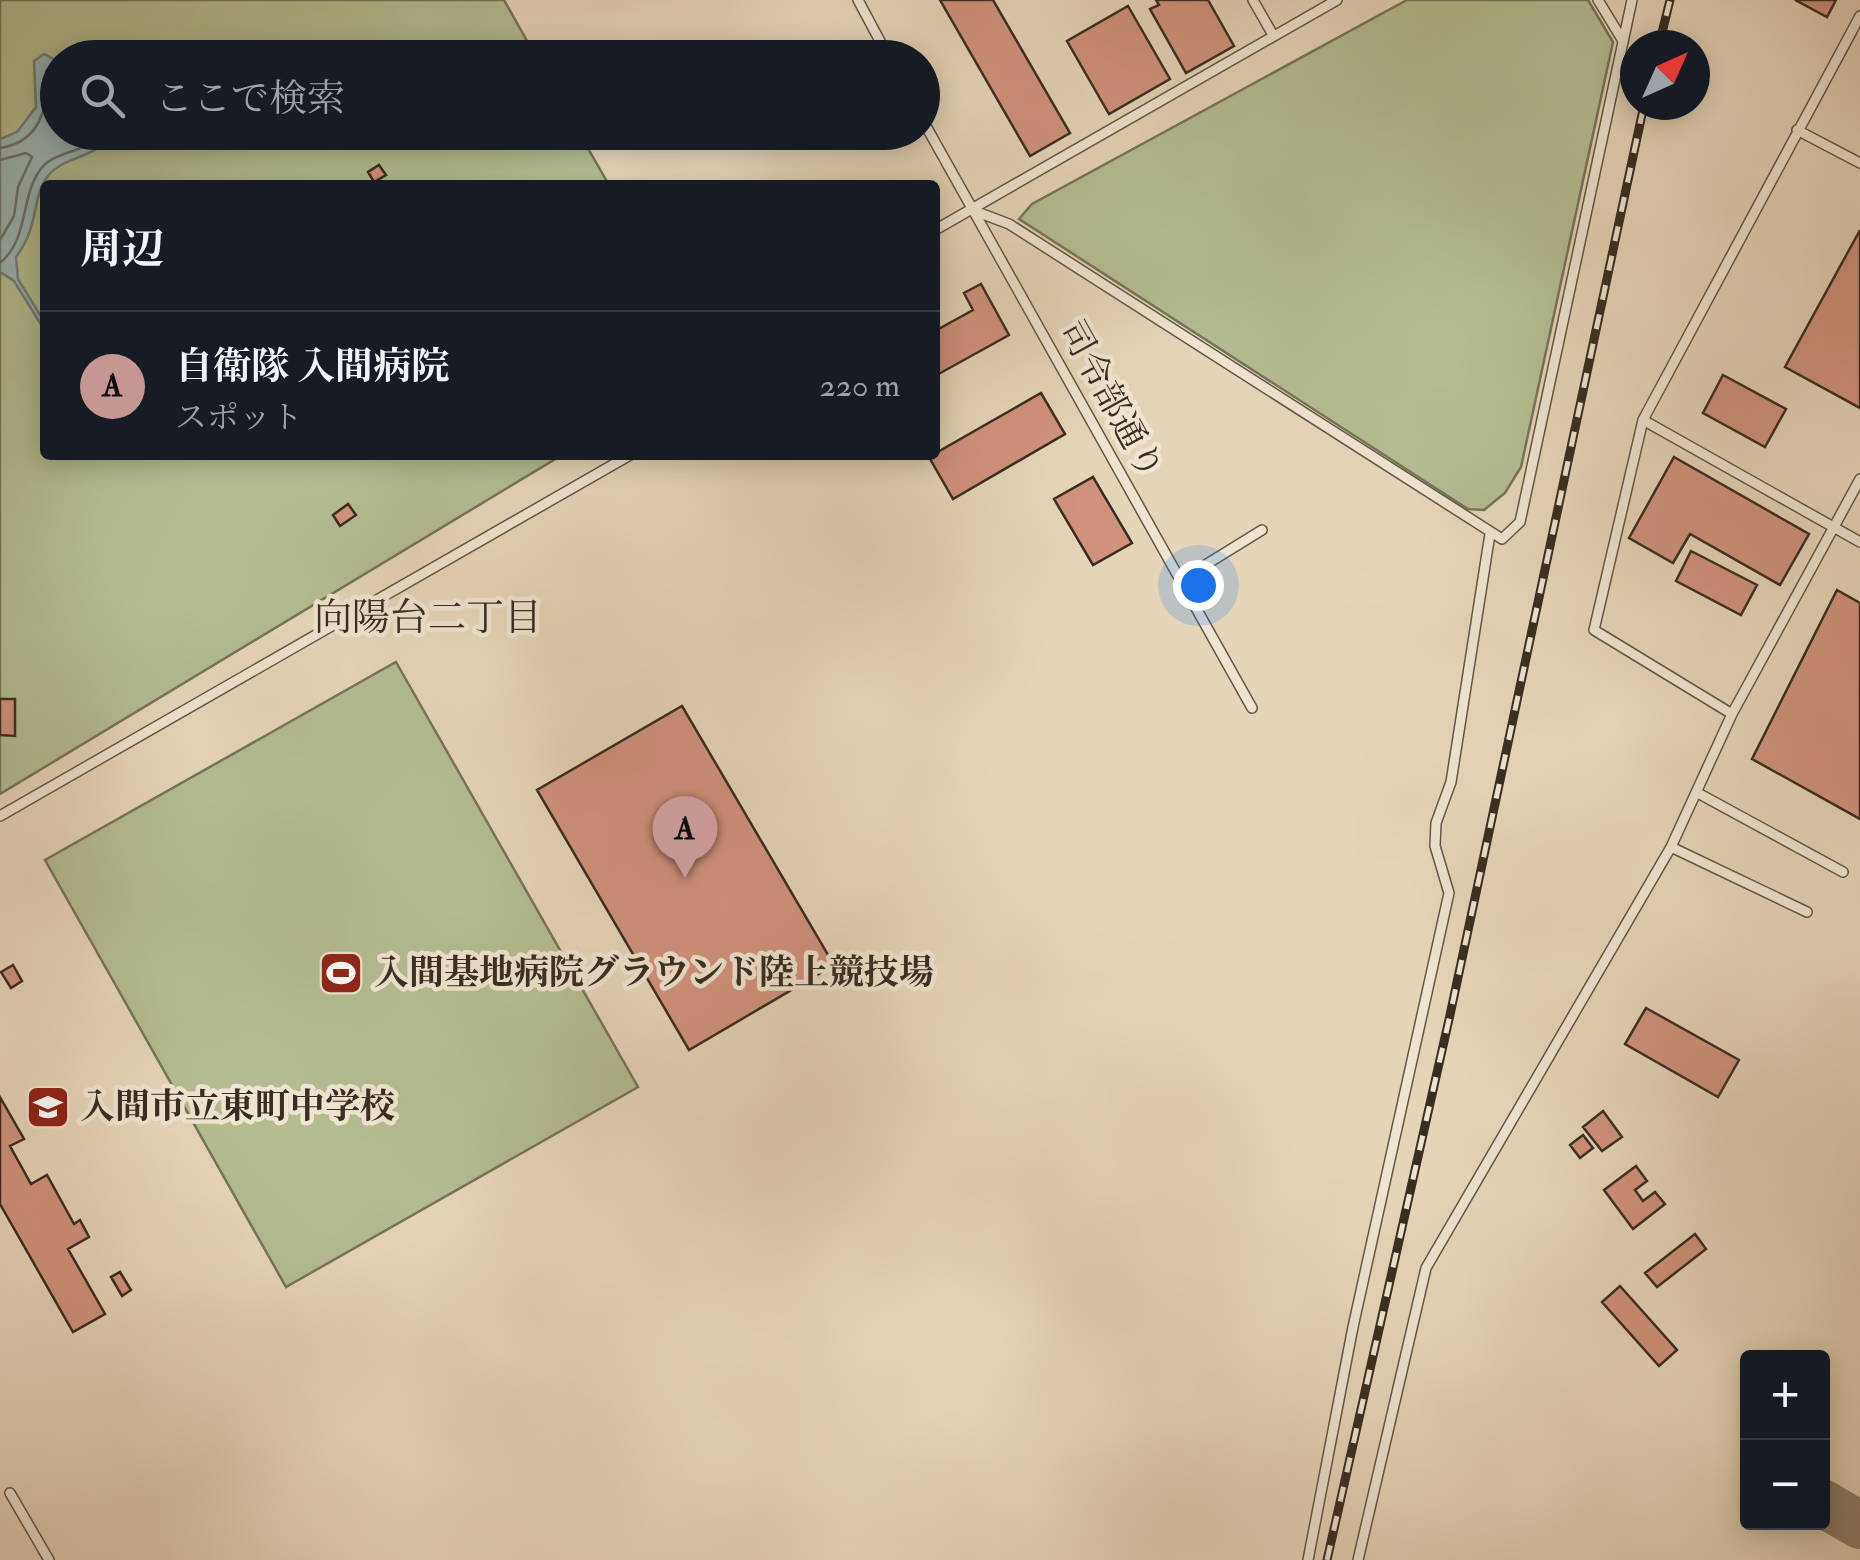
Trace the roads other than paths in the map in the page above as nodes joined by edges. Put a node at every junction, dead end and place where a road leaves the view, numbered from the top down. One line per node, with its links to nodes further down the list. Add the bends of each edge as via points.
1 (858, 0): 10 (lane)
2 (1253, 0): 8 (lane)
3 (1337, 0): 8 (lane)
4 (1598, 0): 9 (lane)
5 (1632, 0): 7 (lane)
6 (1860, 16): 12 (lane)
7 (1625, 30)
8 (1273, 35): 15 (lane)
9 (1620, 36)
10 (879, 40)
11 (1620, 55): 22 (lane, via 1520,522 1502,539)
12 (1797, 130): 14 (lane); 17 (lane)
13 (939, 150): 15 (lane, 司令部通り)
14 (1860, 163)
15 (972, 210): 16 (lane); 22 (lane, via 1008,224); 24 (lane, 司令部通り)
16 (940, 227)
17 (1642, 420): 20 (lane); 26 (lane, via 1594,630)
18 (621, 460): 28 (lane)
19 (1860, 479): 20 (lane)
20 (1834, 528): 23 (lane); 26 (lane)
21 (1262, 530): 24 (lane)
22 (1490, 534): 34 (lane, via 1451,782 1436,822 1435,846 1449,893)
23 (1860, 542)
24 (1181, 580): 25 (lane, 司令部通り)
25 (1252, 708)
26 (1732, 714): 27 (lane)
27 (1696, 792): 29 (lane); 30 (lane)
28 (0, 816)
29 (1671, 847): 31 (lane); 35 (lane, via 1426,1268)
30 (1844, 872)
31 (1807, 912)
32 (10, 1493): 33 (lane)
33 (50, 1560)
34 (1308, 1560)
35 (1358, 1560)

